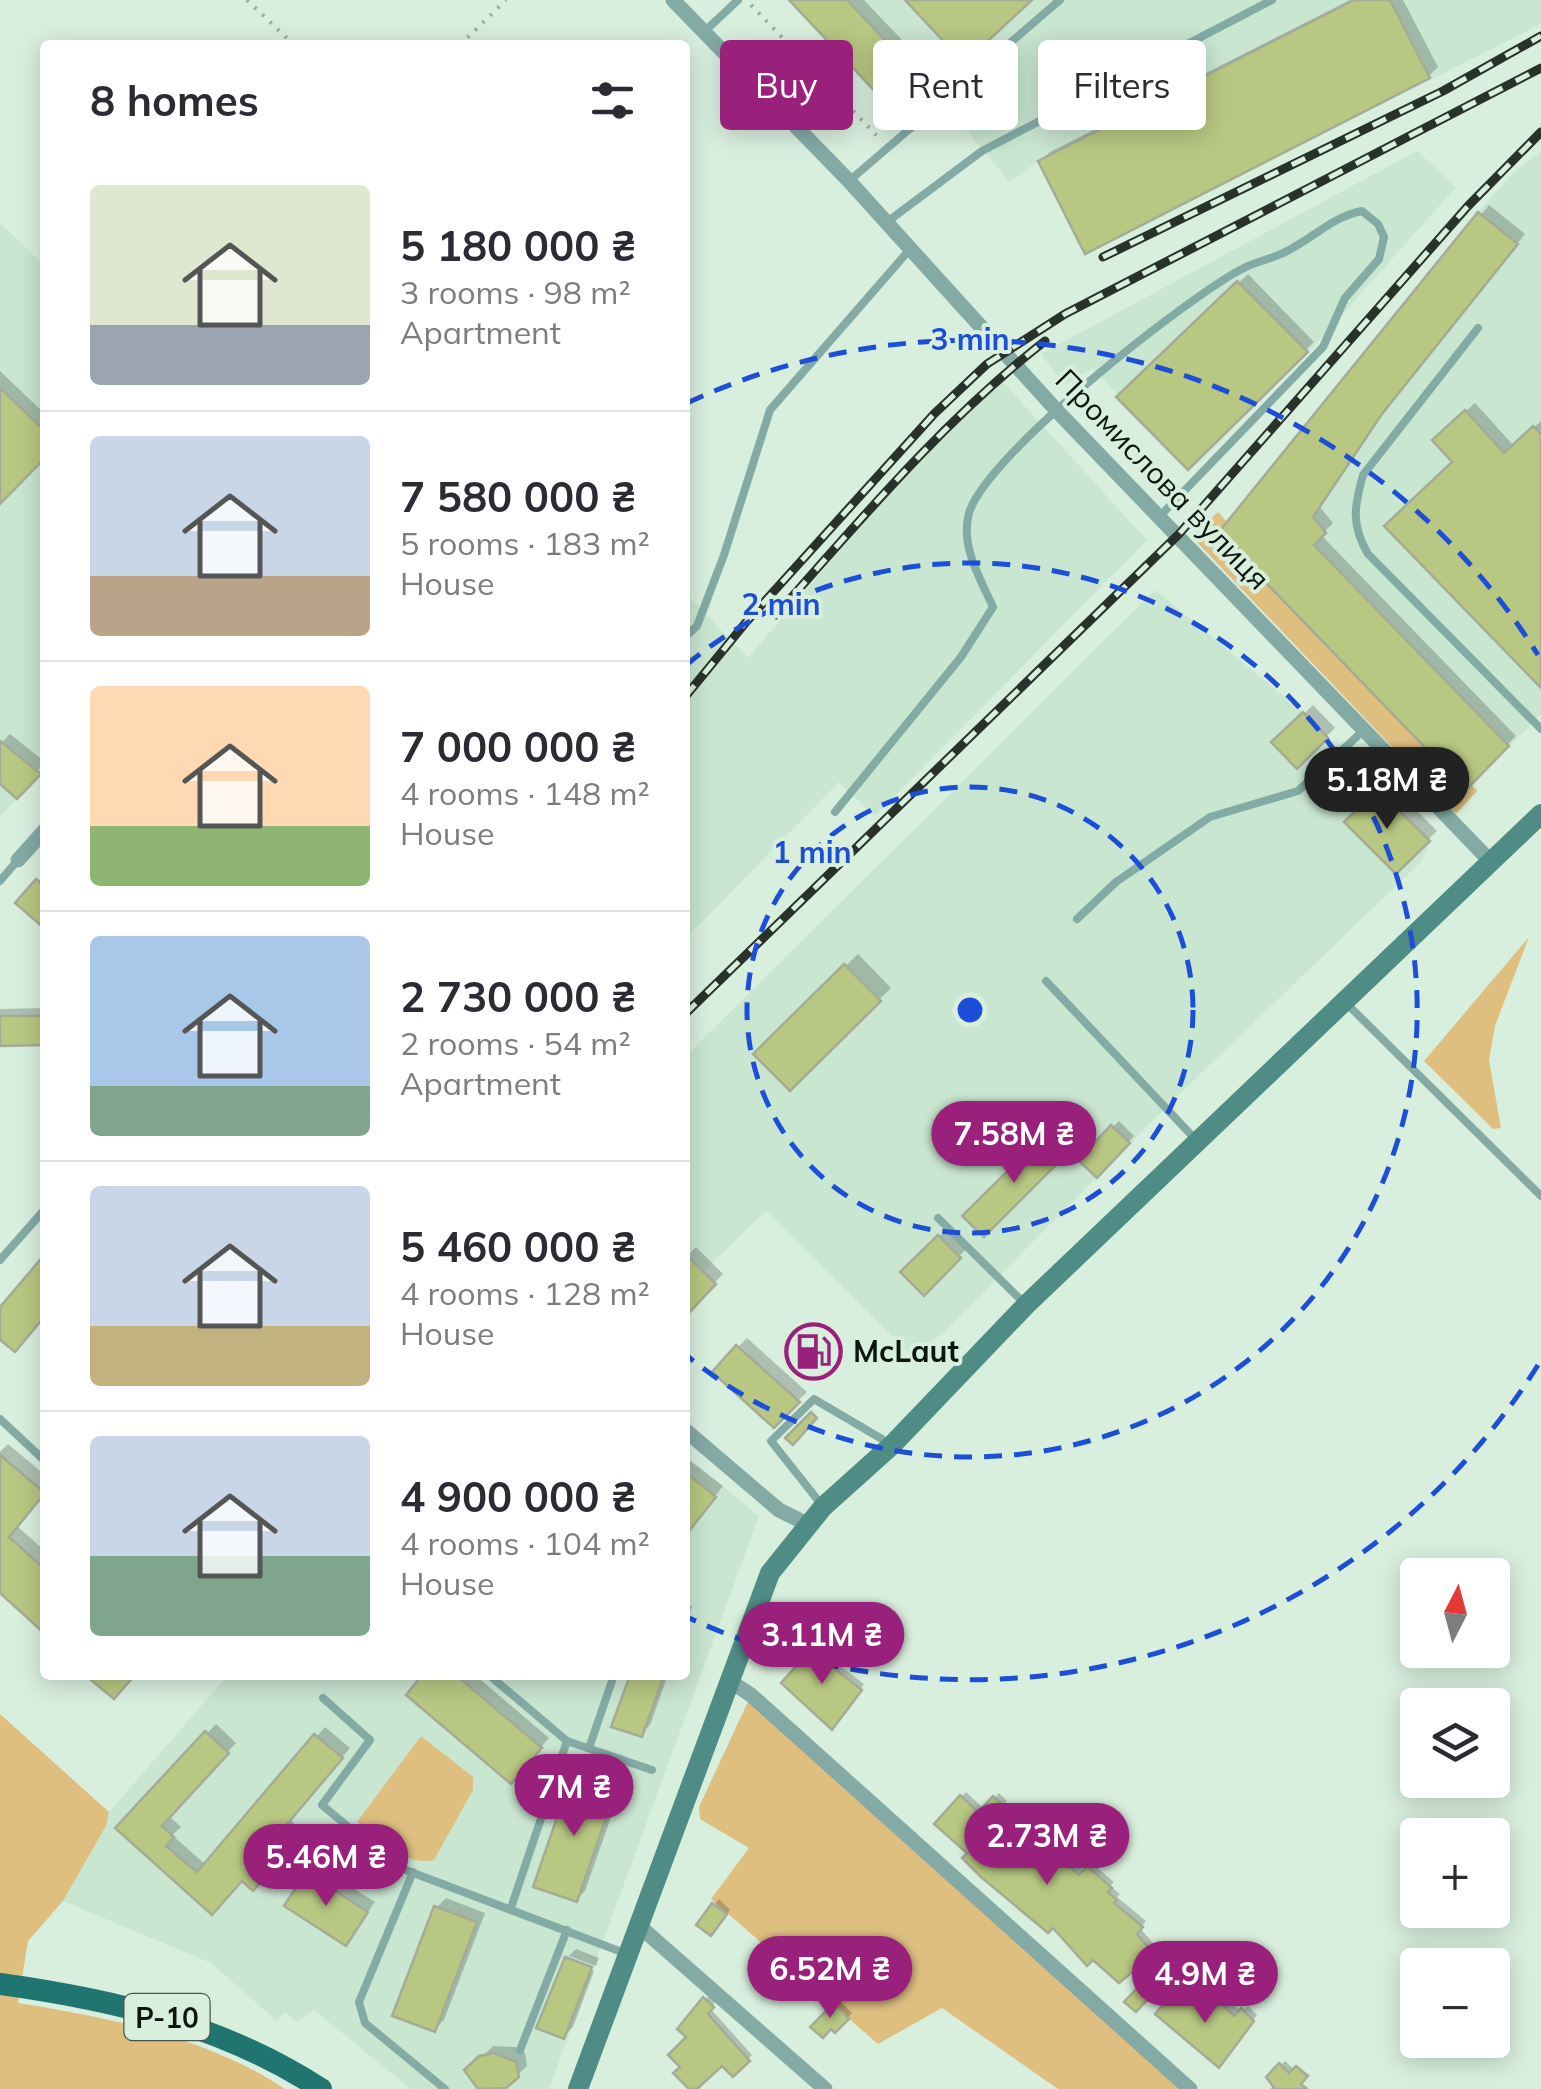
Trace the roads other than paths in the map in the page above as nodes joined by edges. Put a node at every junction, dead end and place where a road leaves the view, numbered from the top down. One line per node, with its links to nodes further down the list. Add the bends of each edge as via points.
1 (673, 0): 5 (street, Промислова вулиця)
2 (738, 0): 5 (lane)
3 (1060, 0): 6 (lane)
4 (1272, 0): 7 (lane, via 982,150)
5 (706, 31): 6 (street, Промислова вулиця)
6 (849, 181): 7 (street, Промислова вулиця)
7 (886, 222): 8 (street, Промислова вулиця)
8 (911, 248): 10 (street, Промислова вулиця); 12 (lane, via 770,410 724,556)
9 (1478, 328): 13 (lane, via 1363,475 1354,530 1368,554)
10 (1058, 412): 11 (street, Промислова вулиця); 11 (lane, via 1153,327 1242,268 1288,251 1339,216 1362,211 1378,224 1384,238 1379,259 1345,298 1323,348); 15 (lane, via 994,472 969,513 968,553 994,607)
11 (1161, 515): 14 (street, Промислова вулиця)
12 (690, 632)
13 (1541, 728)
14 (1364, 730): 19 (street, Промислова вулиця); 21 (lane, via 1298,790 1210,818 1116,882)
15 (835, 812)
16 (1541, 814): 19 (main road)
17 (40, 836): 18 (street)
18 (18, 860): 20 (lane)
19 (1492, 863): 23 (main road)
20 (0, 882)
21 (1077, 919)
22 (1046, 981): 24 (lane)
23 (1346, 1003): 24 (main road); 25 (lane)
24 (1197, 1142): 29 (main road)
25 (1541, 1196)
26 (40, 1215): 28 (lane)
27 (938, 1218): 29 (lane)
28 (0, 1260)
29 (1026, 1305): 32 (main road)
30 (0, 1419): 33 (lane)
31 (690, 1434): 35 (street, via 779,1510)
32 (892, 1444): 34 (main road); 34 (lane, via 814,1399 771,1441)
33 (40, 1455)
34 (824, 1507): 35 (main road)
35 (809, 1525): 38 (main road, via 770,1573)
36 (495, 1680): 40 (lane)
37 (612, 1680): 41 (lane)
38 (728, 1680): 45 (main road); 54 (street)
39 (324, 1698): 43 (lane, via 370,1740 322,1805 395,1866)
40 (567, 1741): 41 (lane); 44 (lane)
41 (589, 1748): 42 (lane)
42 (652, 1770)
43 (413, 1872): 44 (lane); 51 (lane, via 359,2002 365,2023)
44 (510, 1908): 46 (lane)
45 (638, 1925): 47 (main road); 53 (street)
46 (567, 1930): 47 (lane); 49 (lane)
47 (628, 1954): 52 (main road)
48 (0, 1984): 50 (main road, Р-10, via 78,1994 165,2016 252,2049)
49 (520, 2050)
50 (321, 2089)
51 (445, 2089)
52 (578, 2089)
53 (825, 2089)
54 (1190, 2089)

